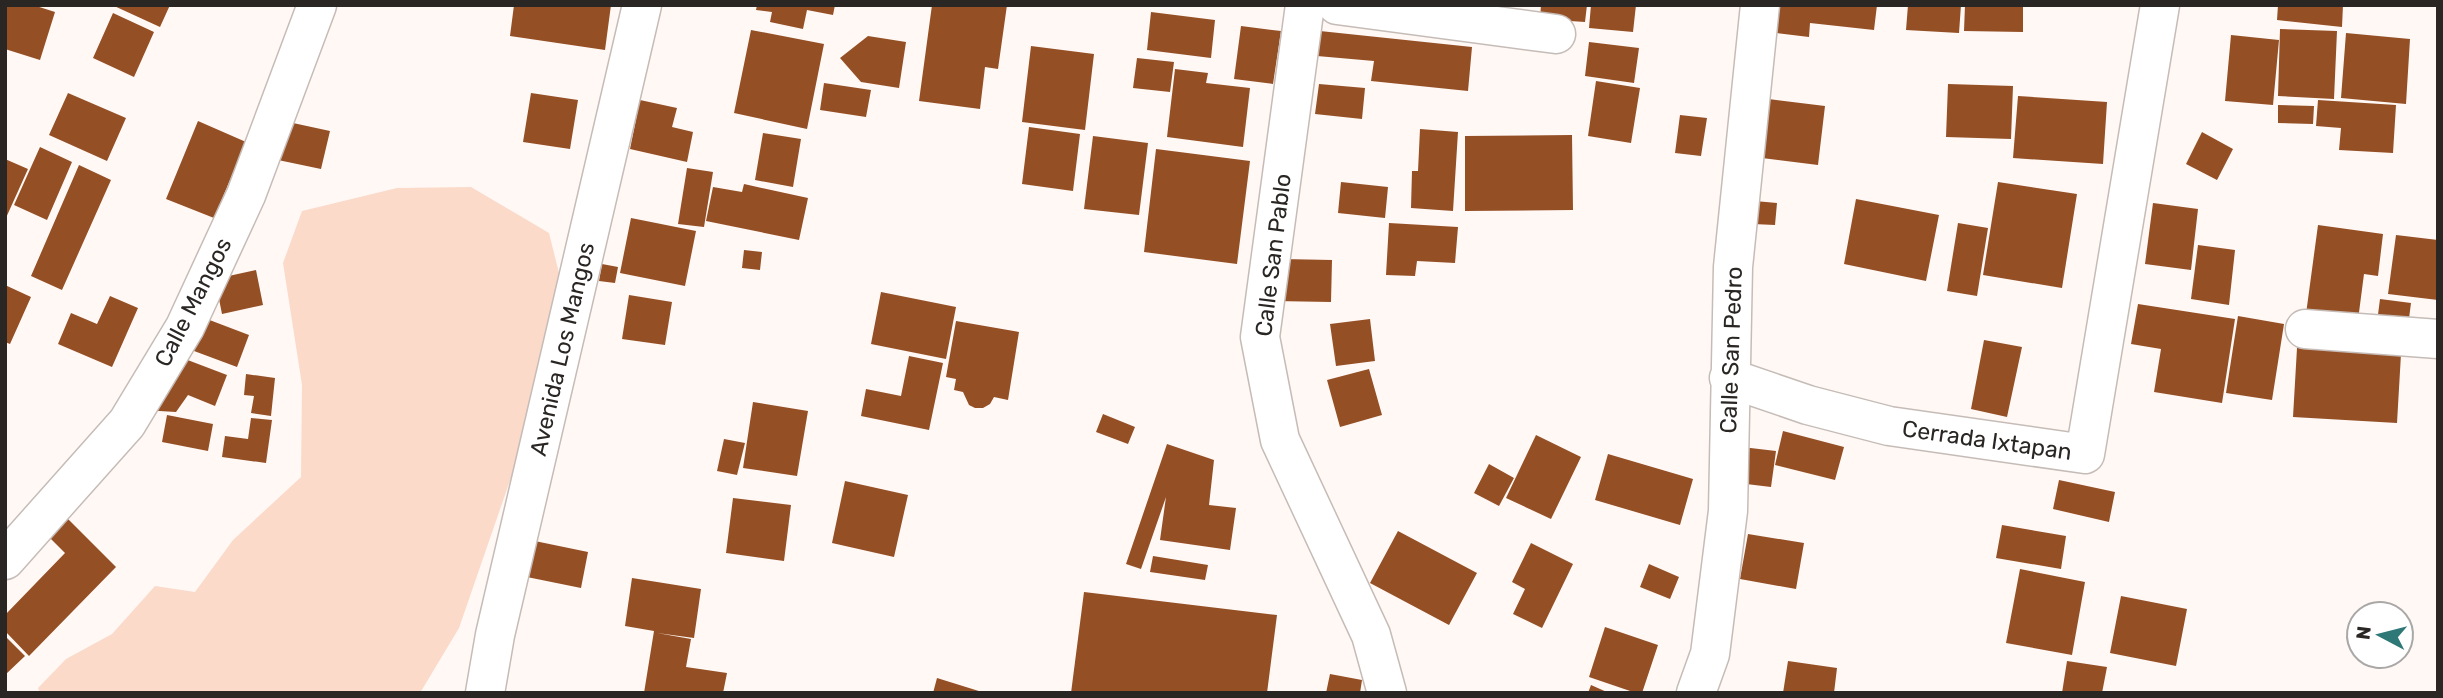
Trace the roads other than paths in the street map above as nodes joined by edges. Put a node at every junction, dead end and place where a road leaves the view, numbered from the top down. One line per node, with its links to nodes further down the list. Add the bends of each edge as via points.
1 (317, 5): 11 (street, Calle Mangos, via 246,195 185,327 127,423)
2 (642, 5): 12 (street, Avenida Los Mangos)
3 (1305, 5): 13 (street, Calle San Pablo, via 1260,337 1280,440 1371,635)
4 (1337, 5): 7 (street)
5 (1760, 5): 10 (street, Calle San Pedro, via 1733,267)
6 (2160, 5): 10 (street, Cerrada Ixtapan, via 2085,454 1889,426)
7 (1556, 34)
8 (2305, 329): 9 (street)
9 (2438, 339)
10 (1729, 378): 14 (street, Calle San Pedro, via 1728,511 1710,654)
11 (5, 560)
12 (485, 693)
13 (1387, 693)
14 (1696, 693)

